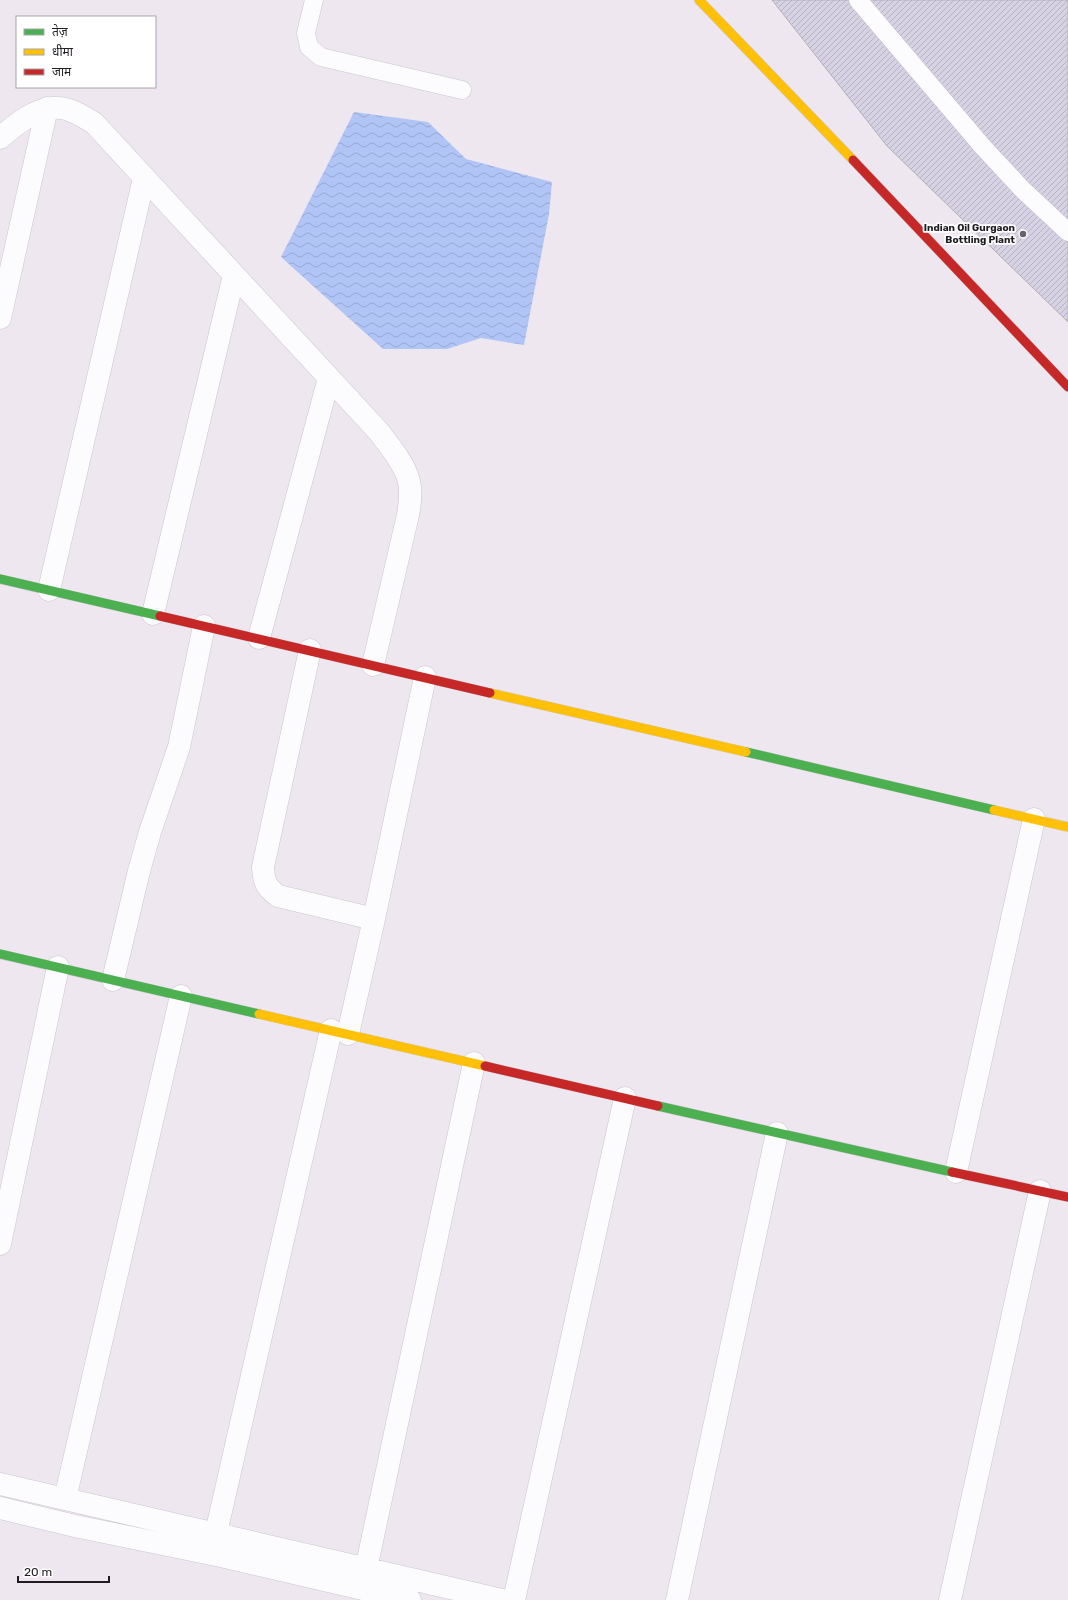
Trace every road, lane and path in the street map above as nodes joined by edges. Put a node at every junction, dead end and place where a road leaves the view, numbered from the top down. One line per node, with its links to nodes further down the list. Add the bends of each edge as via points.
1 (314, 0): 4 (lane, via 306,33 309,47 321,57)
2 (699, 0): 12 (street)
3 (858, 0): 8 (lane, via 983,147 1022,189)
4 (462, 90)
5 (47, 108): 6 (street, via 23,120); 7 (street, via 68,109 94,124); 10 (street)
6 (0, 138)
7 (144, 178): 9 (street); 14 (street)
8 (1068, 232)
9 (234, 275): 11 (street); 15 (street)
10 (0, 318)
11 (329, 378): 17 (street); 19 (street, via 379,432 402,464 408,478 411,498 408,515)
12 (1068, 387)
13 (0, 579): 14 (street)
14 (50, 590): 15 (street)
15 (153, 614): 16 (street)
16 (204, 626): 17 (street); 26 (street, via 179,747 150,832)
17 (259, 638): 18 (street)
18 (310, 650): 19 (street); 23 (street, via 263,866 264,880 269,889 278,896)
19 (373, 665): 20 (street)
20 (425, 677): 21 (street); 23 (street)
21 (1034, 819): 22 (street); 32 (street)
22 (1068, 827)
23 (374, 919): 28 (street)
24 (0, 954): 25 (street)
25 (58, 967): 26 (street); 35 (street)
26 (113, 980): 27 (street)
27 (181, 996): 28 (street); 37 (street)
28 (339, 1032): 29 (street); 39 (street)
29 (474, 1063): 30 (street); 40 (street)
30 (625, 1098): 31 (street); 43 (street)
31 (777, 1133): 32 (street); 44 (street)
32 (956, 1172): 33 (street)
33 (1040, 1191): 34 (street); 45 (street)
34 (1068, 1197)
35 (0, 1244)
36 (0, 1484): 37 (street)
37 (65, 1499): 39 (street)
38 (0, 1508): 41 (street)
39 (216, 1533): 40 (street)
40 (366, 1568): 42 (street)
41 (410, 1600)
42 (502, 1600)
43 (514, 1600)
44 (677, 1600)
45 (950, 1600)

